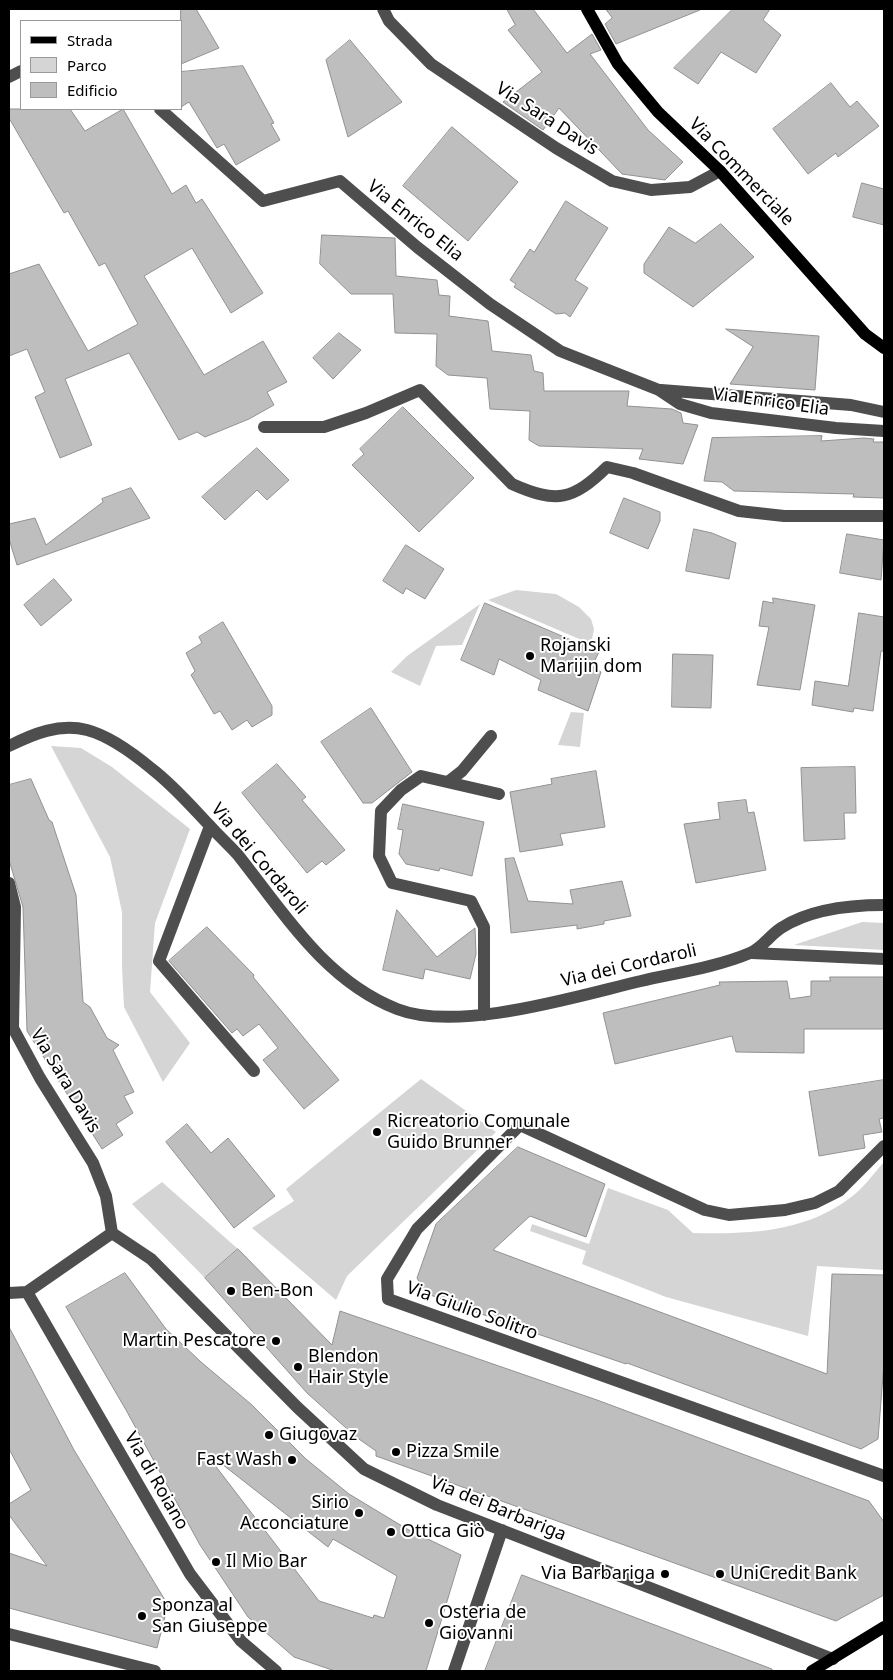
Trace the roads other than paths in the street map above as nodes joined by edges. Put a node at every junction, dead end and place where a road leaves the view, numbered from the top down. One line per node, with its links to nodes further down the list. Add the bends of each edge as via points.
1 (382, 9): 6 (street, Via Sara Davis, via 431,64 556,148 612,181 651,190 690,187)
2 (587, 9): 6 (main road, Via Commerciale, via 618,64 658,112)
3 (20, 72): 4 (street)
4 (9, 78)
5 (161, 110): 8 (street, Via Enrico Elia, via 263,201 340,181 417,248 490,304 560,351)
6 (720, 171): 7 (main road, Via Commerciale, via 865,334)
7 (884, 348)
8 (659, 390): 9 (street, Via Enrico Elia, via 850,405); 11 (street, Via Enrico Elia, via 680,404 711,413)
9 (884, 412)
10 (264, 427): 12 (street, via 324,427 420,390 512,484 532,493 565,497 587,487 607,467 633,473 739,511 784,516)
11 (884, 431)
12 (884, 516)
13 (491, 736): 15 (street, via 462,772)
14 (9, 746): 17 (street, Via dei Cordaroli, via 34,734 60,728 87,730 136,756 174,786)
15 (448, 782): 16 (street); 22 (street, via 421,776 401,790 381,811 379,856 392,883 472,901 484,927)
16 (498, 794)
17 (210, 826): 22 (street, Via dei Cordaroli, via 236,853 311,950 357,989 398,1010 439,1018); 23 (street, via 159,962)
18 (9, 883): 25 (street, Via Sara Davis, via 15,907 13,1028 93,1163 106,1196)
19 (884, 905): 20 (street, Via dei Cordaroli, via 860,905 815,913 782,927)
20 (752, 953): 21 (street, Via dei Cordaroli); 22 (street, Via dei Cordaroli)
21 (884, 958)
22 (484, 1015)
23 (254, 1071)
24 (884, 1146): 28 (street, Via Giulio Solitro, via 839,1190 815,1203 785,1210 728,1215 705,1210 520,1125 417,1228 387,1279 388,1300)
25 (112, 1233): 26 (street); 29 (street, Via dei Barbariga, via 151,1259 297,1407 364,1469 437,1505)
26 (27, 1292): 27 (street); 34 (street, Via di Roiano, via 190,1574 241,1641)
27 (9, 1293)
28 (884, 1476)
29 (502, 1530): 32 (street, Via dei Barbariga); 35 (street)
30 (884, 1627): 32 (main road)
31 (9, 1634): 33 (street)
32 (833, 1659): 36 (main road)
33 (155, 1671)
34 (276, 1671)
35 (454, 1671)
36 (812, 1671)

